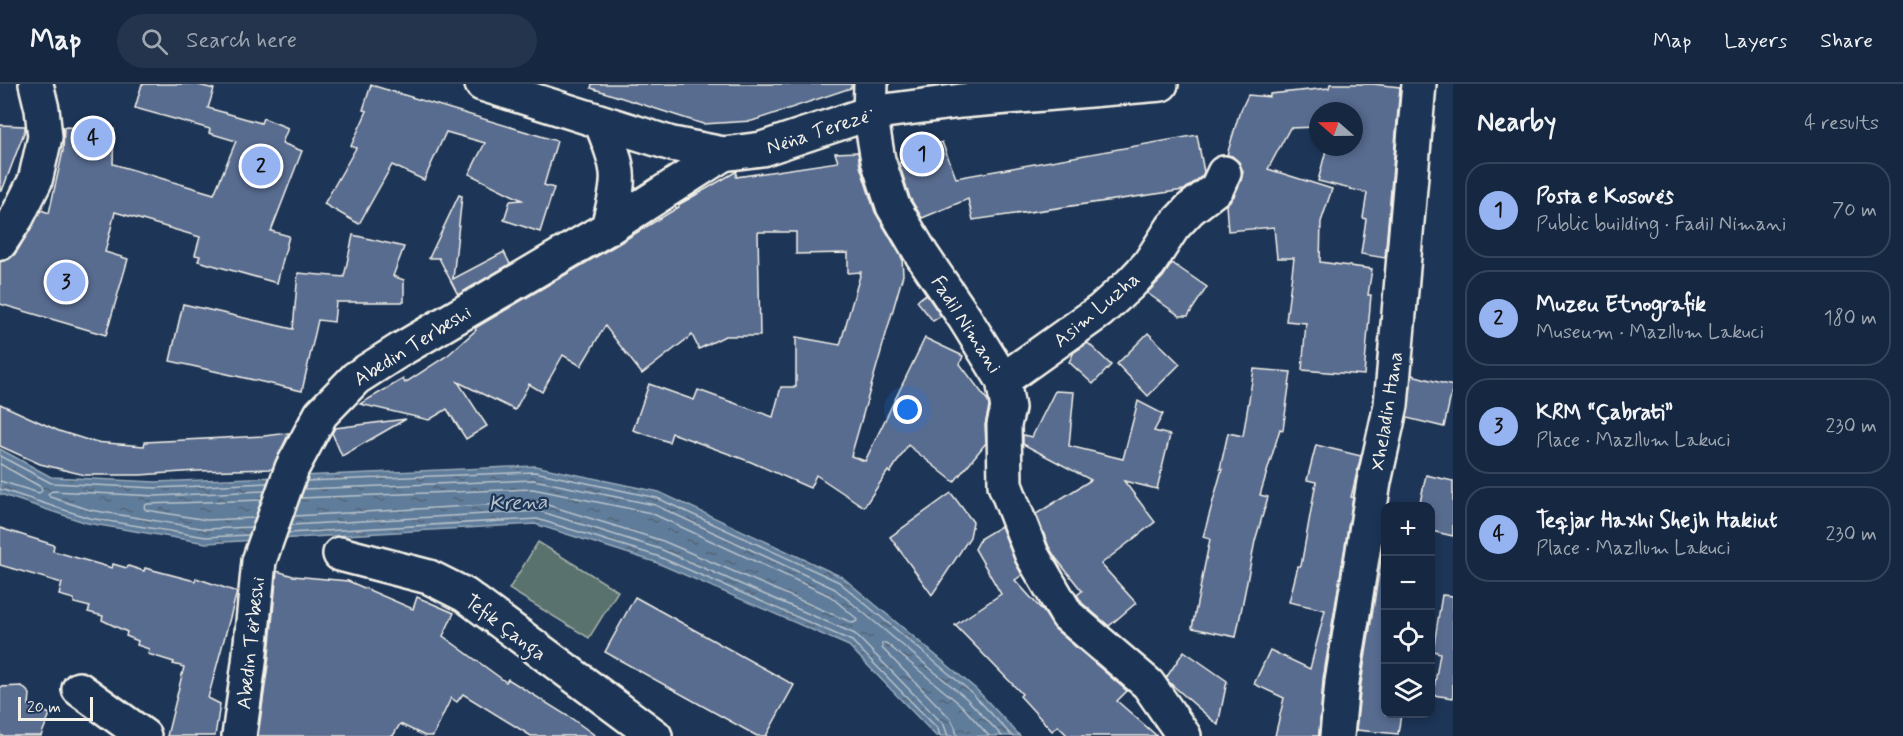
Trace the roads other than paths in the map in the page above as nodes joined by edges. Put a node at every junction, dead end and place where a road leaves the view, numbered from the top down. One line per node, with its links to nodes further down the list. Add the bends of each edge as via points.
1 (36, 84): 10 (street, via 45,137 35,181)
2 (482, 84): 6 (street, Nëna Terezë)
3 (1161, 84): 5 (street, Nëna Terezë, via 961,101)
4 (1419, 84): 19 (street, Xheladin Hana, via 1391,405 1374,482 1341,682)
5 (871, 98): 7 (street, Nëna Terezë, via 762,149); 11 (street, Fadil Nimani, via 878,160 893,206)
6 (601, 122): 7 (street, Nëna Terezë, via 672,144); 9 (street, via 617,173)
7 (723, 154): 9 (street, Abedin Terbeshi)
8 (1224, 173): 11 (street, Asim Luzha, via 1217,188 1173,227 1149,264 1130,284 1100,311)
9 (608, 228): 12 (street, Abedin Terbeshi, via 356,378 321,414 292,468)
10 (0, 243)
11 (1003, 380): 18 (street, Fadil Nimani, via 1008,408 1004,425 1005,485 1032,555 1067,615 1148,684)
12 (263, 551): 16 (street, Abedin Tërbeshi)
13 (340, 555): 17 (street, Tefik Çanga, via 429,577 465,595)
14 (79, 689): 15 (street)
15 (144, 736)
16 (239, 736)
17 (655, 736)
18 (1184, 736)
19 (1337, 736)

